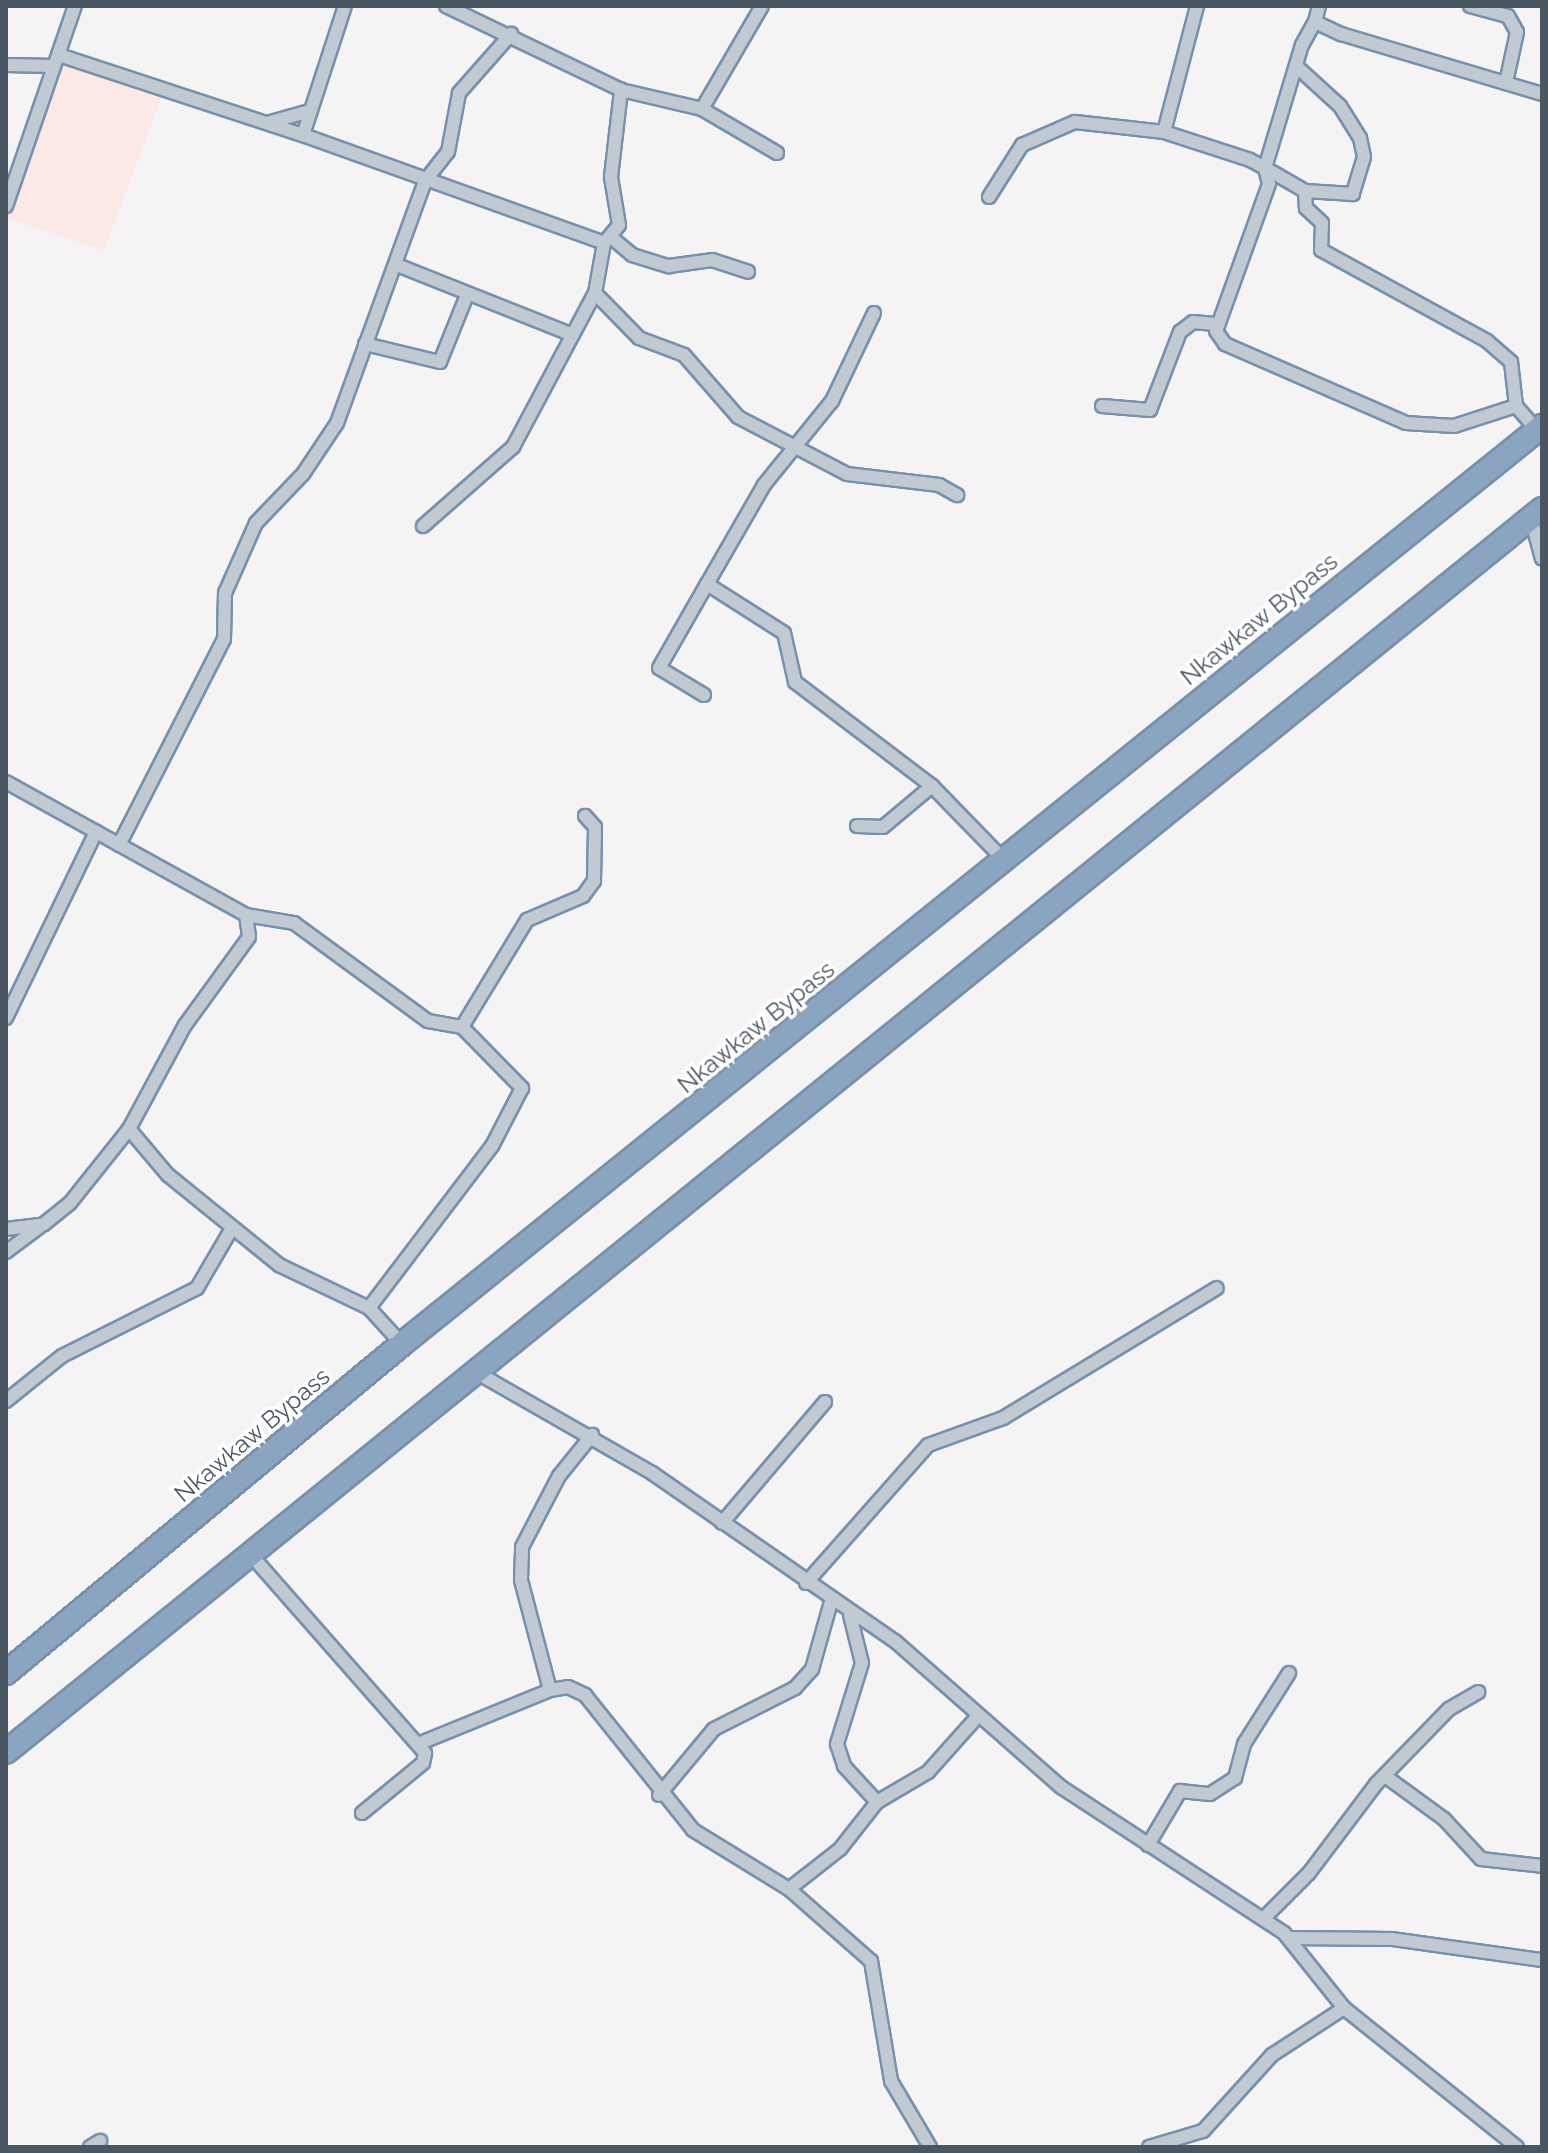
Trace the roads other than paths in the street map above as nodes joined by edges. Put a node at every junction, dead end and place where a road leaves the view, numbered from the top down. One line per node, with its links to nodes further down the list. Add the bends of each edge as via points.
1 (75, 6): 10 (street)
2 (345, 6): 17 (street)
3 (446, 6): 9 (street)
4 (762, 6): 16 (street)
5 (1197, 6): 19 (street)
6 (1319, 6): 8 (street)
7 (1470, 6): 13 (street, via 1508,16 1517,32)
8 (1315, 22): 12 (street); 13 (street)
9 (511, 34): 14 (street); 23 (street, via 459,93 448,152)
10 (57, 61): 11 (street); 18 (street); 26 (street)
11 (6, 65)
12 (1296, 66): 22 (street); 24 (street, via 1340,106 1364,157 1353,194)
13 (1506, 83): 15 (street)
14 (621, 90): 16 (street); 27 (street, via 611,177 619,225)
15 (1542, 94)
16 (702, 109): 21 (street)
17 (310, 111): 18 (street); 20 (street)
18 (267, 123): 20 (street)
19 (1164, 132): 22 (street); 25 (street, via 1075,122 1041,133 1022,145)
20 (303, 135): 23 (street)
21 (777, 153)
22 (1265, 168): 24 (street); 33 (street, via 1265,199)
23 (425, 181): 27 (street); 28 (street)
24 (1305, 191): 37 (street, via 1306,208 1322,223 1321,250 1487,341 1511,362)
25 (989, 197)
26 (6, 206)
27 (608, 240): 29 (street, via 632,255 669,266 712,260); 30 (street)
28 (397, 265): 31 (street); 35 (street)
29 (748, 272)
30 (595, 293): 34 (street); 39 (street, via 639,338 684,355 738,417)
31 (467, 295): 34 (street); 35 (street, via 440,362)
32 (874, 313): 39 (street, via 832,401)
33 (1218, 324): 36 (street, via 1193,322 1180,332 1150,410); 37 (street, via 1219,337 1237,351 1406,423 1454,426)
34 (573, 335): 42 (street, via 513,447)
35 (365, 344): 51 (street, via 337,423 303,474 256,523 225,593 224,639)
36 (1102, 406)
37 (1516, 406): 38 (street)
38 (1540, 428): 52 (highway, Nkawkaw Bypass)
39 (790, 448): 40 (street, via 847,474 939,485); 44 (street)
40 (957, 495)
41 (1536, 513): 43 (street); 64 (highway)
42 (423, 526)
43 (1542, 559)
44 (707, 584): 45 (street, via 659,668); 47 (street, via 784,633 795,682)
45 (704, 695)
46 (6, 782): 50 (street)
47 (932, 786): 49 (street, via 883,827); 52 (street)
48 (585, 816): 55 (street, via 595,827 594,881 583,896 527,920)
49 (857, 826)
50 (96, 832): 51 (street); 54 (street)
51 (119, 845): 53 (street)
52 (1002, 858): 63 (highway, Nkawkaw Bypass)
53 (246, 915): 55 (street, via 294,923 428,1021); 56 (street, via 249,937 185,1025)
54 (6, 1018)
55 (462, 1027): 62 (street, via 520,1083 519,1103)
56 (129, 1129): 57 (street, via 70,1203); 58 (street, via 158,1165)
57 (44, 1224): 59 (street); 60 (street)
58 (232, 1228): 62 (street, via 279,1265); 65 (street, via 197,1288 62,1356)
59 (6, 1229)
60 (6, 1252)
61 (1217, 1288): 70 (street, via 1003,1418 928,1445)
62 (369, 1308): 63 (street)
63 (402, 1344): 73 (highway, Nkawkaw Bypass)
64 (471, 1369): 67 (street); 69 (highway)
65 (6, 1401)
66 (825, 1402): 68 (street)
67 (592, 1435): 68 (street); 75 (street, via 559,1476 522,1547 521,1580)
68 (722, 1523): 70 (street)
69 (251, 1555): 78 (street); 79 (highway)
70 (806, 1583): 71 (street)
71 (831, 1602): 72 (street); 81 (street, via 812,1669 795,1688 714,1729)
72 (849, 1614): 77 (street, via 896,1642); 82 (street, via 862,1663 837,1744 844,1766)
73 (6, 1673)
74 (1289, 1673): 84 (street, via 1244,1744 1235,1778 1210,1794 1180,1791)
75 (550, 1690): 78 (street); 81 (street, via 568,1687 585,1695)
76 (1479, 1692): 80 (street, via 1449,1709)
77 (979, 1715): 82 (street, via 928,1772); 84 (street, via 1061,1787)
78 (418, 1744): 83 (street, via 423,1763)
79 (6, 1752)
80 (1385, 1776): 85 (street, via 1444,1819 1481,1859); 87 (street)
81 (659, 1795): 86 (street, via 693,1830)
82 (877, 1802): 86 (street, via 840,1849)
83 (362, 1813)
84 (1148, 1845): 87 (street)
85 (1542, 1866)
86 (789, 1889): 91 (street, via 878,1974 874,2014 891,2081)
87 (1263, 1919): 88 (street)
88 (1289, 1938): 89 (street, via 1392,1939); 90 (street)
89 (1542, 1960)
90 (1344, 2008): 92 (street, via 1272,2055 1203,2131); 93 (street)
91 (930, 2147)
92 (1149, 2147)
93 (1517, 2147)

